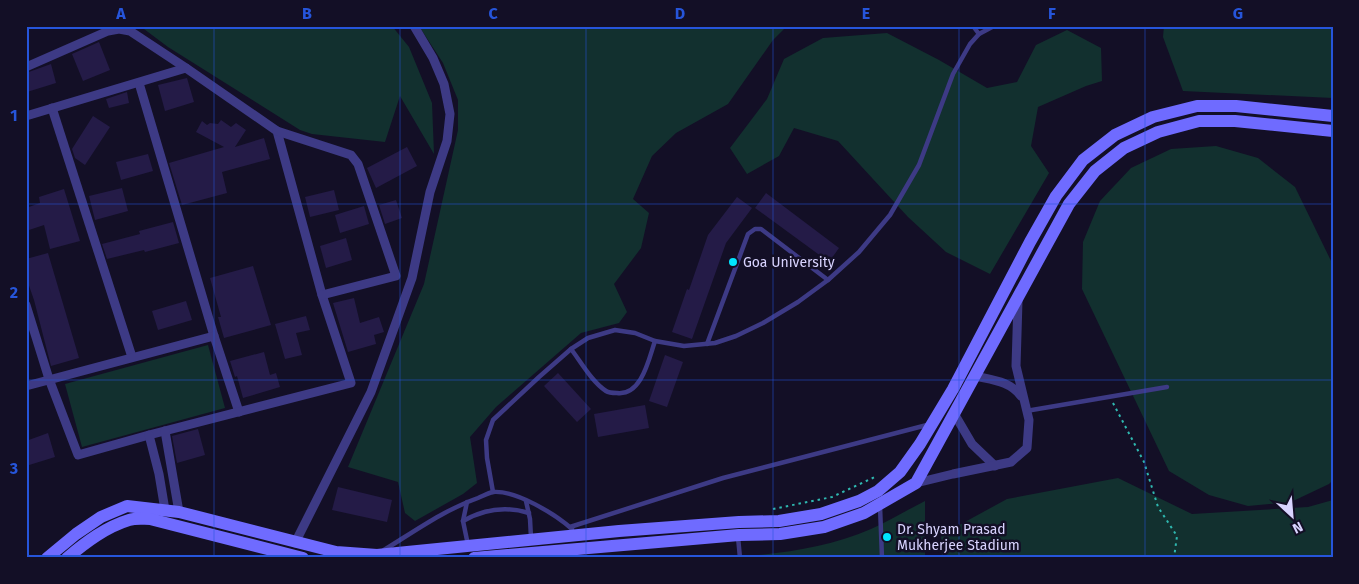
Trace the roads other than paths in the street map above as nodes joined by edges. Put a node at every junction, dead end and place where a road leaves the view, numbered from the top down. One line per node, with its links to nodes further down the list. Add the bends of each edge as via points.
1 (414, 26): 47 (street, via 444,84 450,114 447,141 430,192 412,278 371,392)
2 (973, 26): 4 (lane)
3 (994, 26): 4 (lane)
4 (978, 34): 13 (lane, via 953,74 919,165 890,215 859,252)
5 (26, 67): 6 (street, via 108,31 120,29 130,31)
6 (186, 68): 7 (street); 11 (street)
7 (139, 83): 8 (street); 18 (street)
8 (52, 108): 9 (street); 22 (street)
9 (26, 116)
10 (1333, 116): 15 (main road, via 1236,106 1197,106 1153,117 1115,135 1084,160 1056,196)
11 (277, 131): 14 (street); 14 (street, via 351,155 358,164 396,276)
12 (1333, 131): 16 (main road, via 1235,121 1199,121 1158,132 1124,148 1095,171 1069,204)
13 (828, 280): 20 (lane, via 763,323 736,336); 20 (lane, via 761,229 755,230 748,234)
14 (322, 295): 29 (street, via 351,383)
15 (1002, 296): 16 (main road); 31 (main road)
16 (1016, 299): 23 (main road); 27 (street, via 1016,366)
17 (26, 305): 24 (street)
18 (214, 336): 22 (street); 29 (street)
19 (655, 341): 20 (lane, via 684,346); 21 (lane, via 635,333 614,330 588,338); 21 (lane, via 643,376 633,388 622,394 607,392)
20 (707, 344)
21 (571, 349): 36 (lane, via 494,420 486,440)
22 (132, 357): 24 (street)
23 (975, 376): 27 (street, via 1007,384); 30 (main road)
24 (49, 379): 25 (street); 33 (street, via 78,455)
25 (26, 386)
26 (1167, 388): 28 (lane)
27 (1023, 398): 28 (street)
28 (1026, 410): 34 (street, via 1029,420 1027,448 1011,462)
29 (239, 412): 32 (street)
30 (955, 415): 34 (street, via 972,444); 35 (main road)
31 (932, 424): 44 (lane, via 723,478); 45 (main road, via 900,472 878,491 821,514)
32 (165, 431): 33 (street); 41 (street)
33 (149, 435): 40 (street, via 160,474)
34 (995, 466): 35 (street)
35 (916, 483): 39 (main road)
36 (493, 492): 37 (lane, via 510,494); 38 (lane)
37 (526, 501): 42 (lane); 44 (lane)
38 (466, 502): 43 (lane); 49 (lane)
39 (880, 505): 45 (main road, via 824,527 780,534); 55 (lane)
40 (165, 510): 41 (main road); 50 (main road, via 127,506 100,517)
41 (179, 512): 47 (main road)
42 (529, 513): 43 (lane, via 501,509); 46 (lane)
43 (463, 521): 48 (lane)
44 (575, 531): 45 (main road); 46 (main road)
45 (730, 531): 53 (main road); 54 (lane)
46 (532, 539): 48 (main road)
47 (295, 543): 49 (main road, via 336,552)
48 (468, 552): 49 (main road)
49 (377, 555)
50 (47, 558)
51 (67, 558): 52 (main road, via 106,530 131,519 150,519)
52 (302, 558)
53 (474, 558)
54 (740, 558)
55 (882, 558)

